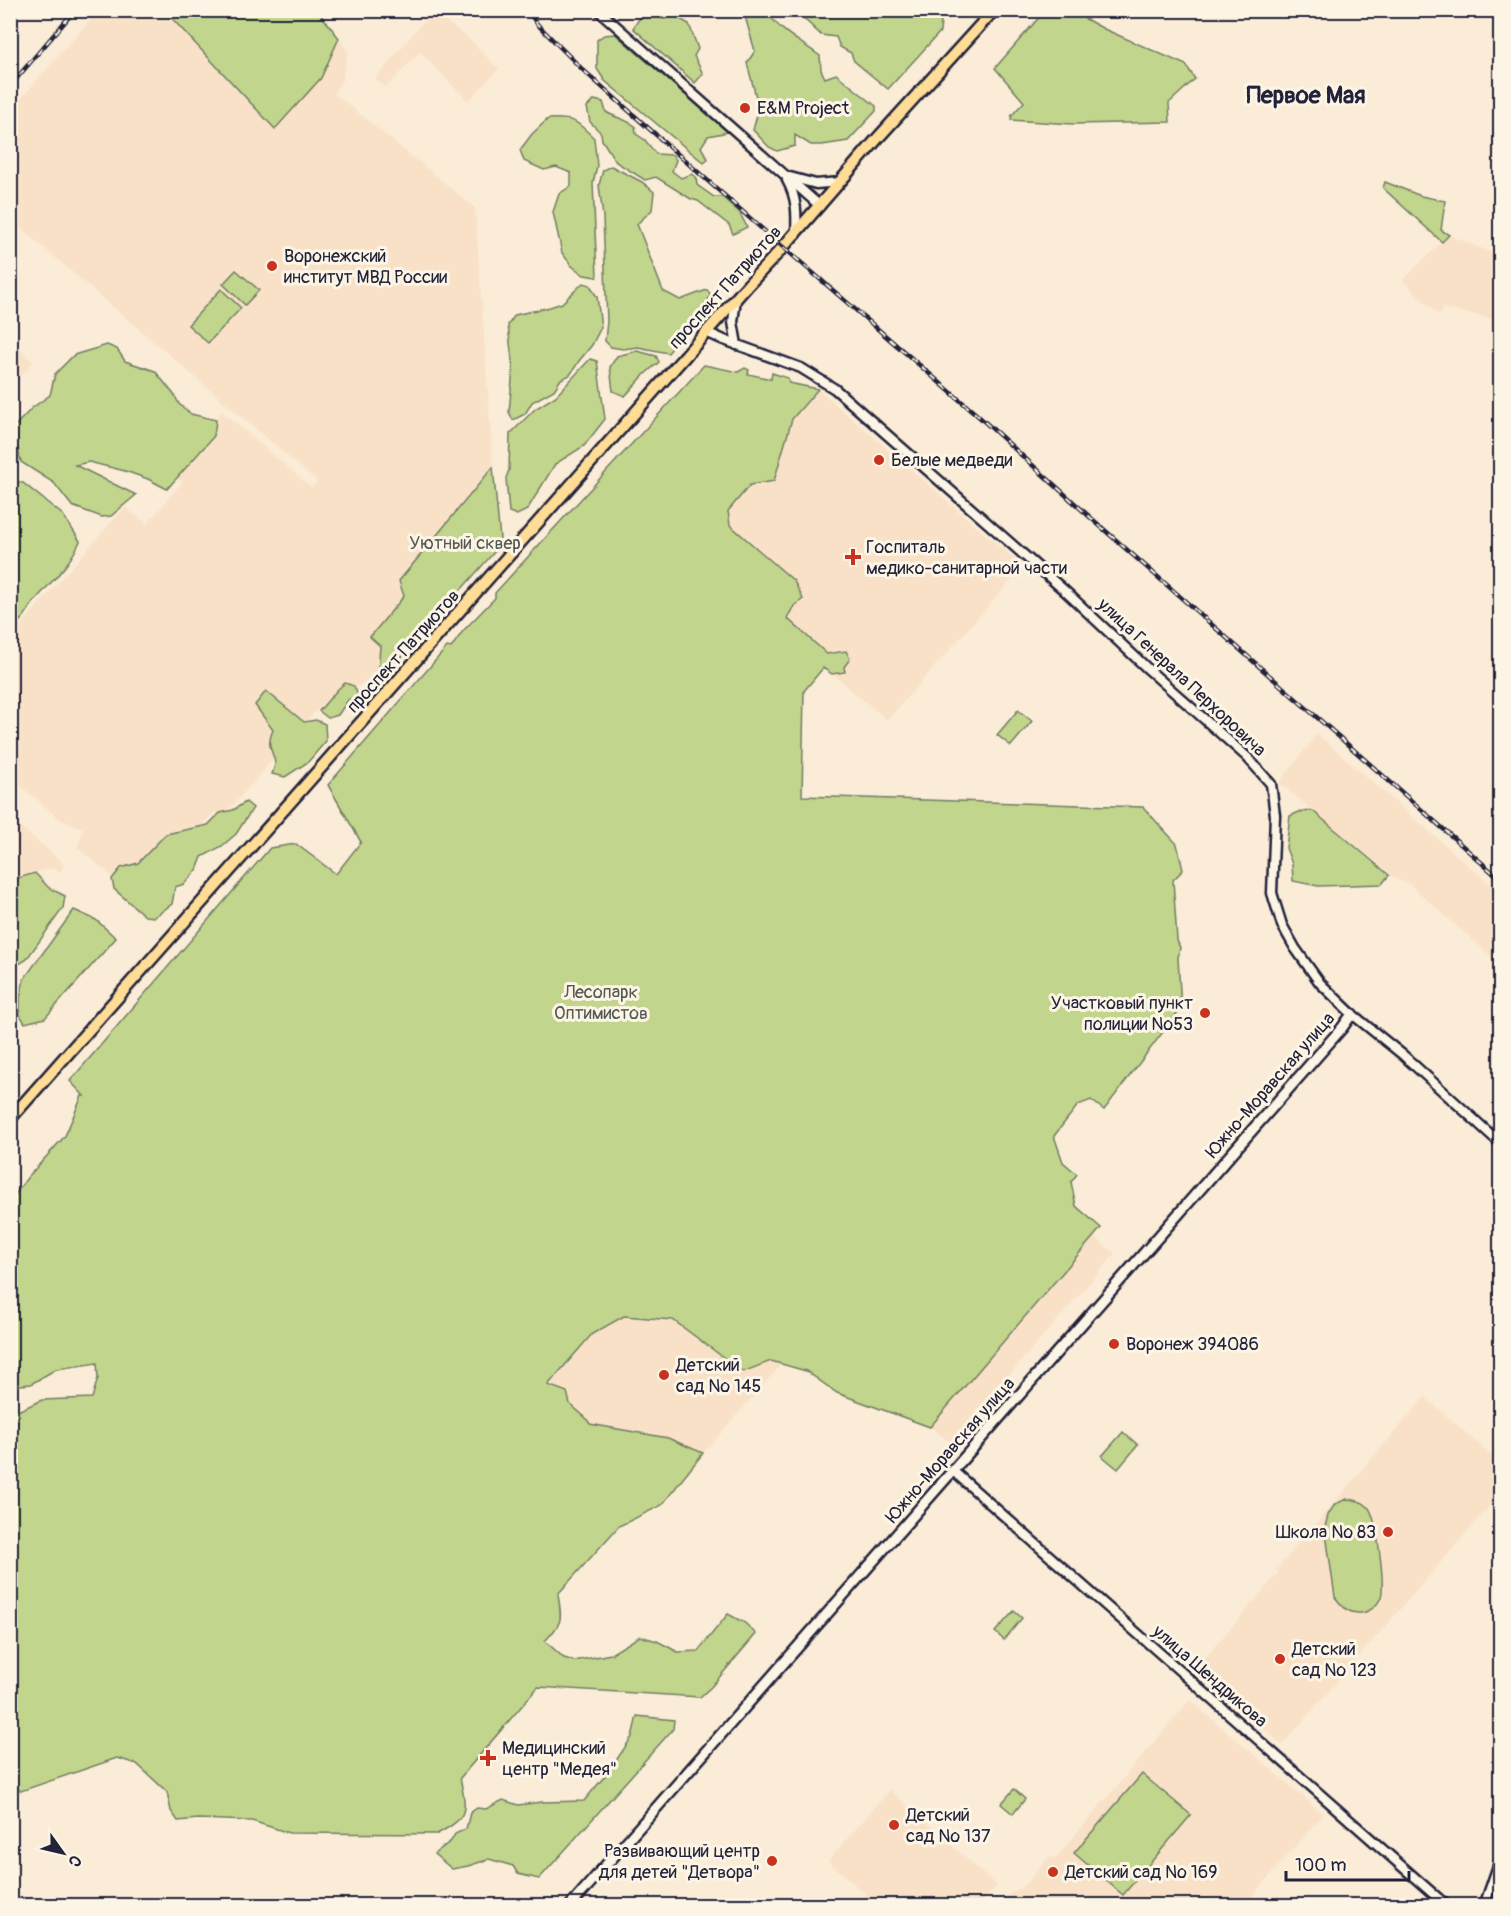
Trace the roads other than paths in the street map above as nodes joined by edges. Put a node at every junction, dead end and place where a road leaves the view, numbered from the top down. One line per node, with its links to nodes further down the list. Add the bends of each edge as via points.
1 (598, 10): 3 (street)
2 (994, 10): 4 (highway, проспект Патриотов)
3 (784, 174): 4 (street, via 807,183); 5 (street); 6 (street, via 797,208)
4 (840, 182): 5 (highway, проспект Патриотов)
5 (820, 206): 6 (highway, проспект Патриотов)
6 (796, 234): 7 (highway, проспект Патриотов)
7 (736, 299): 8 (highway, проспект Патриотов); 9 (street, via 733,322)
8 (706, 332): 9 (street, улица Генерала Перхоровича); 11 (highway, проспект Патриотов)
9 (737, 345): 10 (street, улица Генерала Перхоровича, via 801,368 835,389 1247,757 1271,784 1275,815 1272,893 1282,926 1320,982)
10 (1352, 1014): 12 (street, улица Генерала Перхоровича); 13 (main road, Южно-Моравская улица)
11 (10, 1119)
12 (1500, 1143)
13 (954, 1470): 15 (main road, Южно-Моравская улица); 16 (street, улица Шендрикова)
14 (1500, 1860): 17 (street)
15 (570, 1905)
16 (1447, 1905)
17 (1484, 1905)

